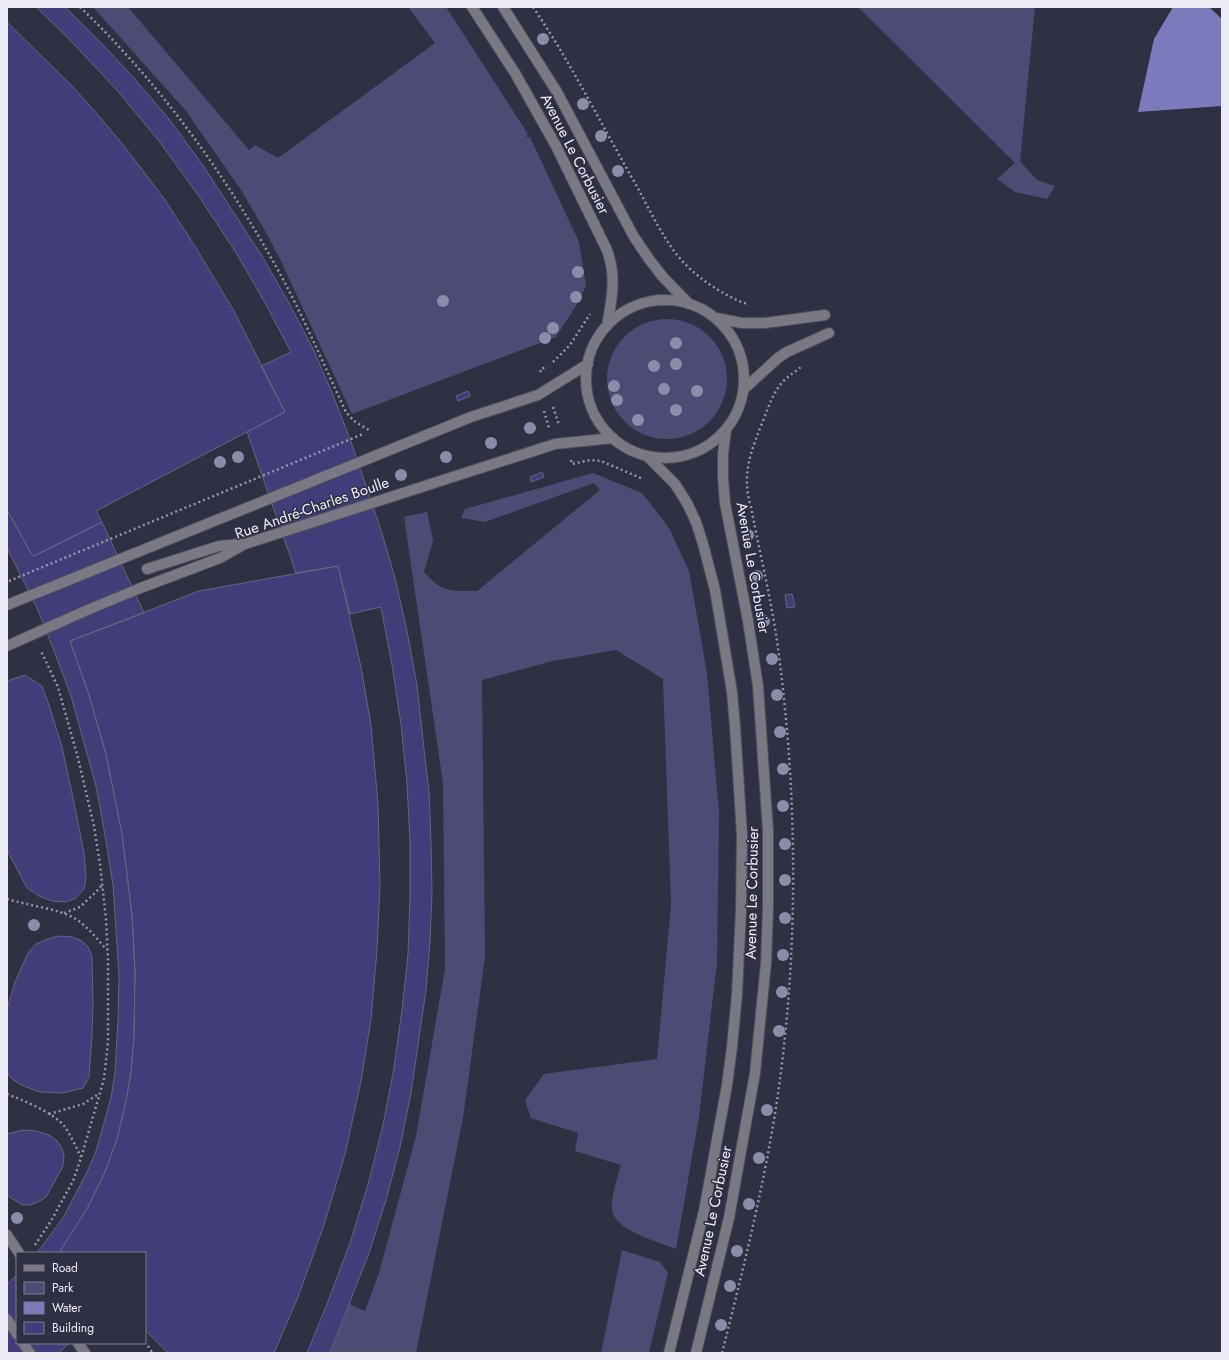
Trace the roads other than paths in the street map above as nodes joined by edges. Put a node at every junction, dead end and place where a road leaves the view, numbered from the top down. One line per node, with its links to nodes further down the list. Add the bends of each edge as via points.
1 (472, 7): 6 (street, Avenue Le Corbusier, via 515,73 556,146 608,253 614,285)
2 (503, 7): 3 (street, Avenue Le Corbusier, via 557,92 634,236 658,270)
3 (689, 304): 5 (street); 6 (street, via 670,300 645,303 631,308)
4 (825, 315): 5 (street, via 765,323 742,323)
5 (716, 318): 9 (street, via 729,332 739,350 744,369)
6 (607, 326): 8 (street, via 595,344)
7 (829, 333): 9 (street, via 778,358)
8 (588, 364): 11 (street, via 587,389 590,404 599,423); 15 (street, Rue André-Charles Boulle, via 538,395 471,418)
9 (744, 389): 10 (street, via 738,410)
10 (726, 430): 12 (street, via 714,442 690,454 669,458); 26 (street, Avenue Le Corbusier, via 723,454 725,504 748,621 758,694 768,831 768,908 766,963 755,1073 729,1218)
11 (613, 438): 12 (street, via 629,450); 13 (street, Rue André-Charles Boulle, via 555,444)
12 (647, 456): 25 (street, Avenue Le Corbusier, via 675,484 687,503 696,522 715,590 736,726 742,835 737,994 727,1085 704,1211)
13 (245, 544): 14 (street, via 219,546); 16 (street, Rue André-Charles Boulle, via 220,558 119,597)
14 (147, 569)
15 (7, 605)
16 (7, 646)
17 (7, 1235): 18 (street)
18 (18, 1252)
19 (7, 1318): 20 (street)
20 (16, 1332)
21 (24, 1344): 23 (street)
22 (79, 1344): 24 (street)
23 (30, 1353)
24 (85, 1353)
25 (669, 1353)
26 (696, 1353)

